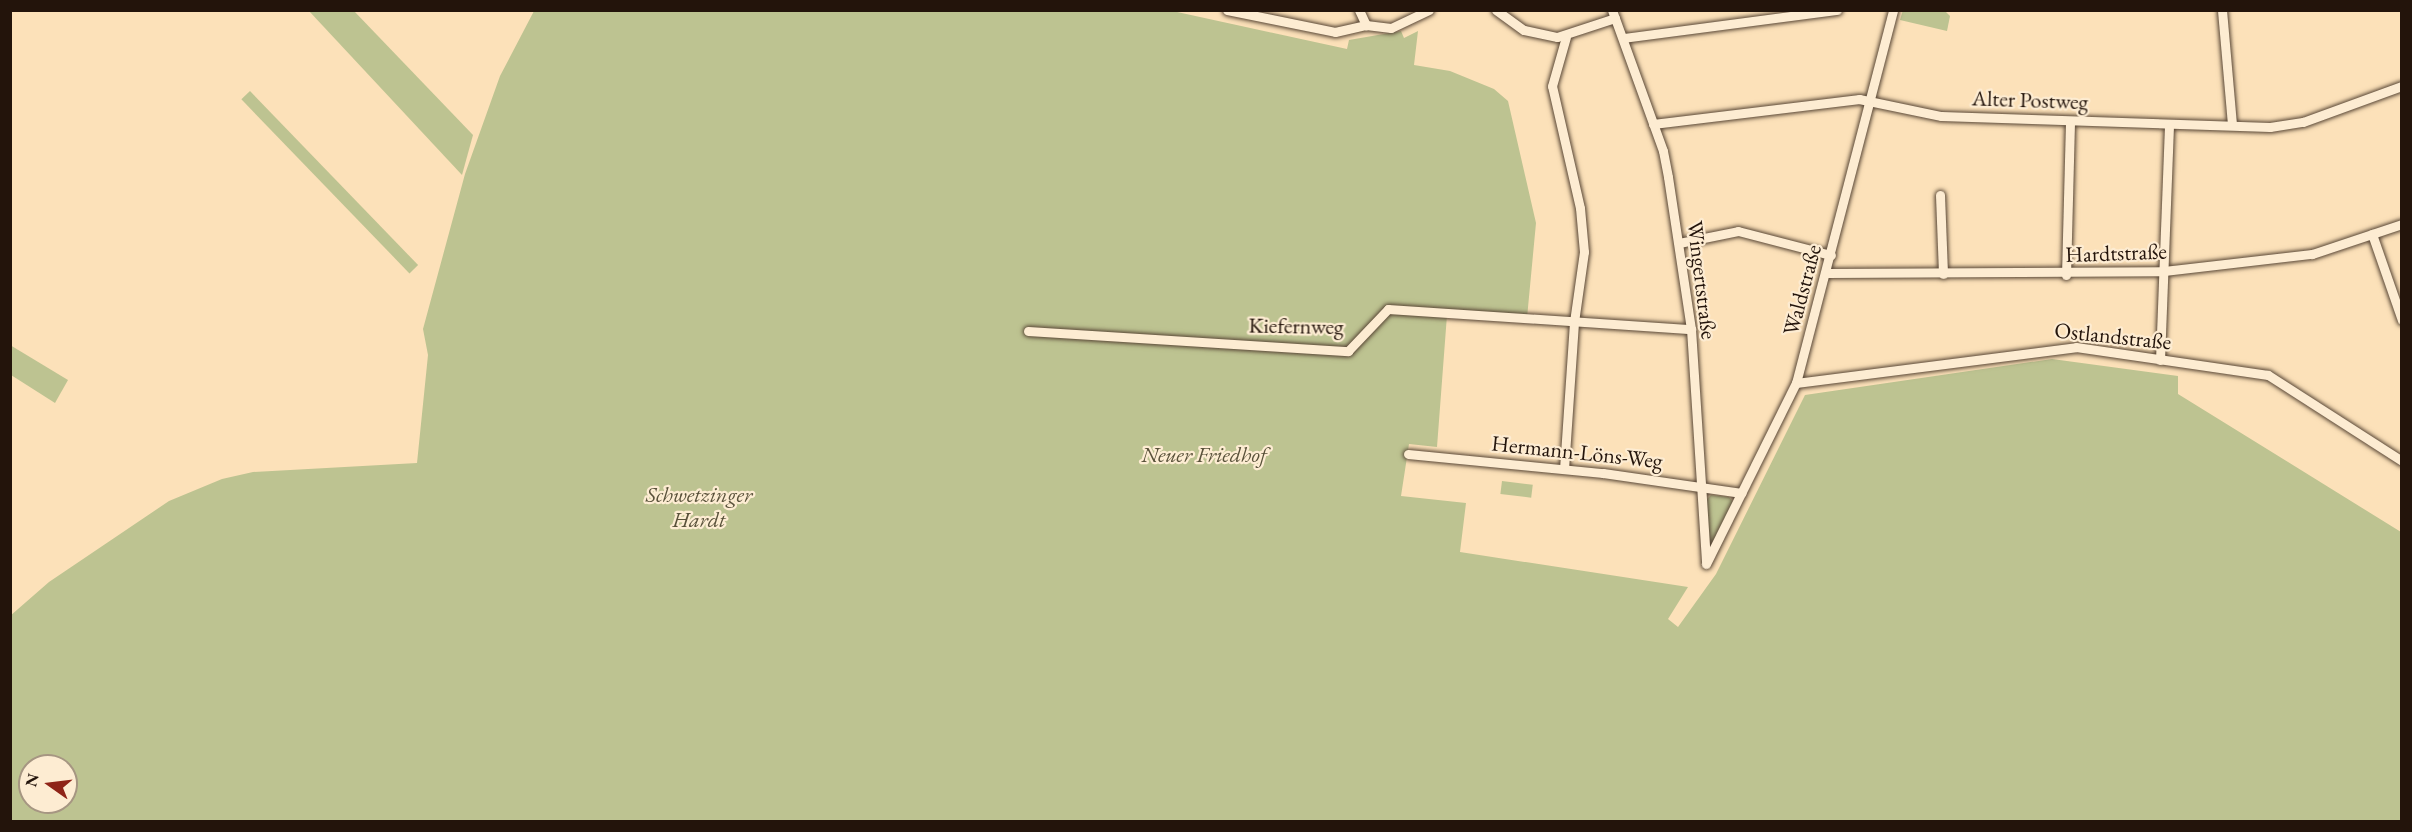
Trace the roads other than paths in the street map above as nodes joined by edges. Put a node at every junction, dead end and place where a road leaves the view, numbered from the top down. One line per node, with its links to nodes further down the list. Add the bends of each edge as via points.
1 (1227, 10): 9 (street, via 1335,32)
2 (1359, 10): 9 (street)
3 (1429, 10): 9 (street, via 1391,28)
4 (1496, 10): 10 (street, via 1524,30)
5 (1837, 10): 11 (street)
6 (1893, 10): 13 (street, Waldstraße)
7 (2222, 10): 17 (street)
8 (1613, 14): 10 (street); 11 (street, Wingertstraße)
9 (1366, 25)
10 (1566, 37): 28 (street, via 1551,86 1584,230)
11 (1623, 38): 15 (street, Wingertstraße)
12 (2402, 86): 17 (street, Alter Postweg, via 2302,122)
13 (1871, 100): 14 (street, Alter Postweg, via 1941,116); 15 (street, Alter Postweg); 22 (street, Waldstraße)
14 (2070, 121): 16 (street, Alter Postweg); 26 (street)
15 (1653, 124): 21 (street, Wingertstraße, via 1663,151)
16 (2169, 124): 17 (street, Alter Postweg); 23 (street)
17 (2232, 125)
18 (1940, 195): 25 (street)
19 (2402, 224): 20 (street, Hardtstraße)
20 (2372, 234): 23 (street, Hardtstraße, via 2312,254); 27 (street)
21 (1679, 243): 22 (street, via 1738,231); 29 (street, Wingertstraße)
22 (1831, 255): 24 (street, Waldstraße)
23 (2164, 271): 26 (street, Hardtstraße); 31 (street)
24 (1827, 273): 25 (street, Hardtstraße); 32 (street, Waldstraße)
25 (1943, 274): 26 (street, Hardtstraße)
26 (2066, 274)
27 (2402, 320)
28 (1574, 322): 29 (street, Kiefernweg); 30 (street, Kiefernweg, via 1388,309 1348,351); 35 (street)
29 (1690, 329): 36 (street, Wingertstraße)
30 (1028, 331)
31 (2160, 360): 32 (street, Ostlandstraße, via 2050,347); 34 (street, Ostlandstraße, via 2284,381)
32 (1796, 383): 37 (street, Waldstraße)
33 (1408, 454): 35 (street, Hermann-Löns-Weg)
34 (2402, 460)
35 (1564, 469): 36 (street, Hermann-Löns-Weg)
36 (1701, 486): 37 (street, Hermann-Löns-Weg); 38 (street, Wingertstraße)
37 (1742, 493): 38 (street, Waldstraße)
38 (1706, 564)

